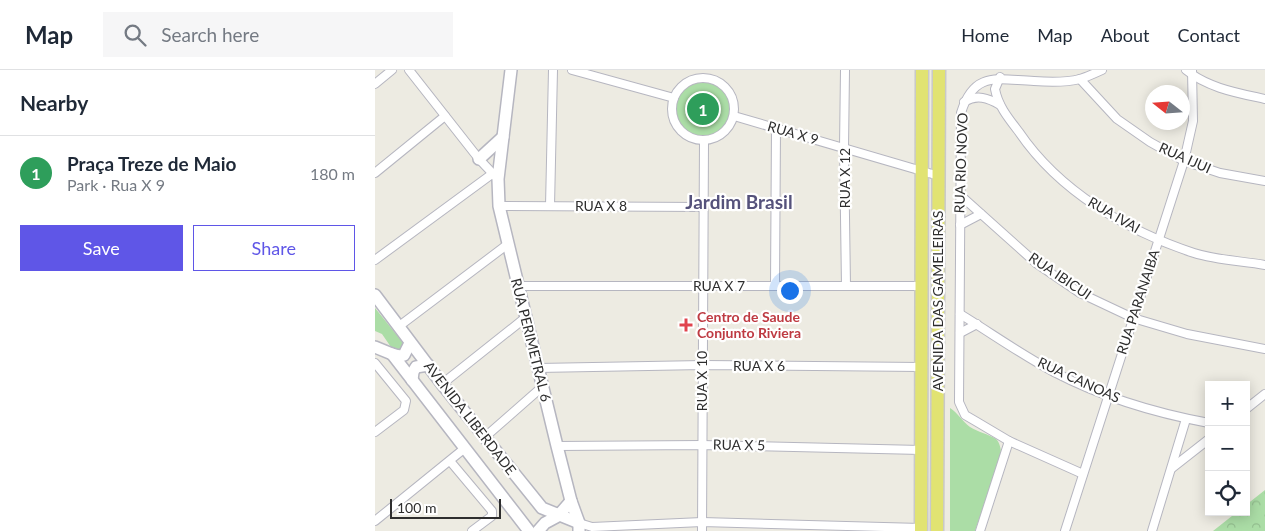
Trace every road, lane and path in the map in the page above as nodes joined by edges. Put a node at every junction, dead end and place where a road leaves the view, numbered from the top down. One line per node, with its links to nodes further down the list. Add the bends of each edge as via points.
1 (392, 70): 15 (street)
2 (409, 70): 21 (street)
3 (511, 70): 24 (street, RUA PERIMETRAL 6)
4 (553, 70): 36 (street)
5 (572, 70): 17 (street)
6 (845, 70): 26 (street, RUA X 12)
7 (922, 70): 29 (main road, AVENIDA DAS GAMELEIRAS)
8 (939, 70): 32 (main road, AVENIDA DAS GAMELEIRAS)
9 (1186, 70): 11 (street)
10 (1098, 71): 14 (street, RUA RIO NOVO); 16 (street)
11 (1193, 73): 18 (street, via 1219,88); 28 (street, RUA PARANAIBA, via 1193,120)
12 (703, 74): 17 (street, via 685,83); 22 (street, via 728,89)
13 (1000, 77): 14 (street, RUA RIO NOVO, via 1034,81); 19 (street, RUA RIO NOVO, via 979,83); 20 (street, via 995,90)
14 (1080, 79): 16 (street, RUA IJUI)
15 (375, 84)
16 (1093, 93): 28 (street, RUA IJUI, via 1117,119)
17 (674, 98): 25 (street, via 672,108 677,128 689,137)
18 (1265, 99)
19 (964, 102): 20 (street, via 981,97); 34 (street, RUA RIO NOVO)
20 (1000, 105): 40 (street, RUA IVAI, via 1028,146 1083,197 1124,223)
21 (445, 116): 27 (street); 30 (street)
22 (734, 116): 23 (street, RUA X 9); 25 (street, via 723,133)
23 (776, 128): 26 (street, RUA X 9); 46 (street)
24 (503, 137): 27 (street); 31 (street, RUA PERIMETRAL 6)
25 (704, 141): 37 (street, RUA X 10)
26 (844, 148): 29 (street, RUA X 9); 47 (street, RUA X 12)
27 (479, 159): 31 (street)
28 (1184, 161): 33 (street, RUA IJUI, via 1220,173); 40 (street, RUA PARANAIBA)
29 (921, 171): 32 (street, RUA X 9); 48 (main road, AVENIDA DAS GAMELEIRAS)
30 (375, 173)
31 (495, 176): 35 (street, RUA PERIMETRAL 6); 42 (street)
32 (939, 176): 94 (main road, AVENIDA DAS GAMELEIRAS)
33 (1265, 181)
34 (959, 195): 38 (street, RUA IBICUI); 39 (street, RUA RIO NOVO)
35 (499, 206): 36 (street, RUA X 8); 41 (street, RUA PERIMETRAL 6)
36 (550, 206): 37 (street, RUA X 8)
37 (704, 207): 45 (street, RUA X 10)
38 (981, 214): 39 (street, RUA RIO NOVO); 52 (street, RUA IBICUI, via 1036,263 1080,293)
39 (960, 225): 50 (street, RUA RIO NOVO)
40 (1159, 239): 43 (street, RUA IVAI, via 1195,253); 52 (street, RUA PARANAIBA)
41 (508, 244): 44 (street, RUA PERIMETRAL 6); 54 (street)
42 (375, 260)
43 (1265, 265)
44 (518, 286): 45 (street, RUA X 7); 51 (street, RUA PERIMETRAL 6)
45 (703, 286): 46 (street, RUA X 7); 62 (street, RUA X 10)
46 (775, 286): 47 (street, RUA X 7)
47 (846, 286): 48 (street, RUA X 7)
48 (921, 286): 63 (main road, AVENIDA DAS GAMELEIRAS)
49 (375, 295): 54 (street, AVENIDA LIBERDADE)
50 (960, 314): 53 (street, RUA CANOAS); 55 (street, RUA RIO NOVO)
51 (525, 318): 64 (street, RUA PERIMETRAL 6); 66 (street)
52 (1133, 318): 58 (street, RUA IBICUI, via 1187,334); 69 (street, RUA PARANAIBA)
53 (977, 324): 55 (street); 69 (street, RUA CANOAS, via 1053,371)
54 (398, 327): 56 (street, AVENIDA LIBERDADE)
55 (960, 333): 75 (street, RUA RIO NOVO, via 959,402 965,415)
56 (410, 343): 59 (street, via 404,355); 61 (street, AVENIDA LIBERDADE)
57 (375, 347): 59 (street)
58 (1265, 349)
59 (392, 354): 65 (street, AVENIDA LIBERDADE)
60 (375, 362): 73 (street, via 406,401 406,406)
61 (429, 365): 65 (street, via 416,368); 66 (street, AVENIDA LIBERDADE)
62 (703, 365): 63 (street, RUA X 6); 64 (street, RUA X 6); 77 (street, RUA X 10)
63 (921, 367): 80 (main road, AVENIDA DAS GAMELEIRAS)
64 (538, 368): 67 (street, RUA PERIMETRAL 6)
65 (412, 380): 79 (street, AVENIDA LIBERDADE)
66 (442, 384): 74 (street, AVENIDA LIBERDADE)
67 (543, 387): 74 (street); 78 (street, RUA PERIMETRAL 6)
68 (1265, 394): 70 (street)
69 (1108, 397): 71 (street, RUA CANOAS); 83 (street, RUA PARANAIBA)
70 (1250, 406)
71 (1186, 419): 72 (street, RUA CANOAS); 82 (street)
72 (1205, 422)
73 (375, 432)
74 (485, 437): 85 (street, AVENIDA LIBERDADE, via 541,508)
75 (1009, 441): 83 (street, RUA RIO NOVO); 95 (street)
76 (1205, 442): 82 (street)
77 (702, 445): 78 (street, RUA X 5); 80 (street, RUA X 5); 87 (street, RUA X 10)
78 (557, 446): 84 (street, RUA PERIMETRAL 6)
79 (465, 448): 81 (street); 91 (street, AVENIDA LIBERDADE)
80 (921, 450): 89 (main road, AVENIDA DAS GAMELEIRAS)
81 (450, 461): 86 (street); 90 (street, via 492,511 492,516)
82 (1172, 468): 97 (street)
83 (1083, 474): 96 (street, RUA PARANAIBA)
84 (571, 501): 85 (street); 88 (street, RUA PERIMETRAL 6)
85 (558, 516): 88 (street, AVENIDA LIBERDADE); 92 (street)
86 (375, 522)
87 (701, 522): 88 (street); 89 (street); 93 (street, RUA X 10)
88 (584, 528)
89 (924, 530)
90 (472, 531)
91 (529, 531)
92 (538, 531)
93 (701, 531)
94 (937, 531)
95 (980, 531)
96 (1065, 531)
97 (1152, 531)

